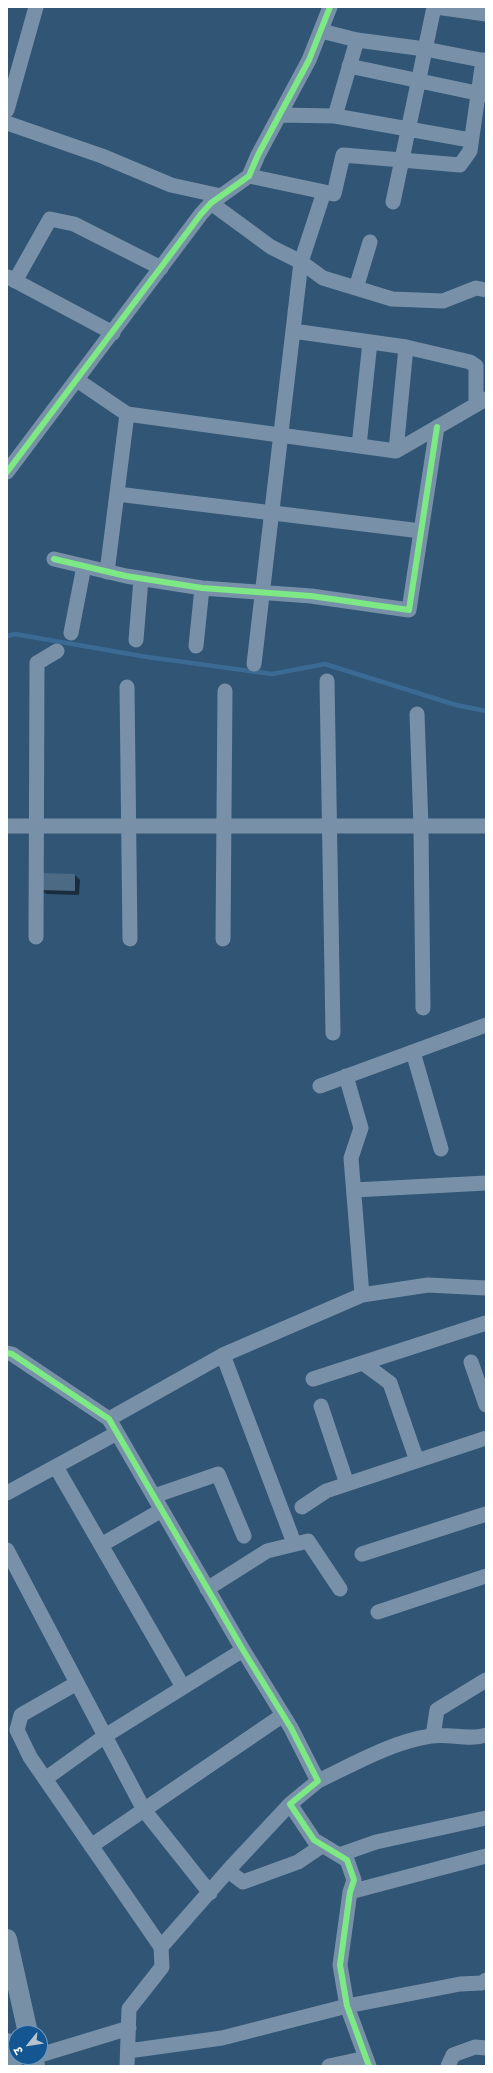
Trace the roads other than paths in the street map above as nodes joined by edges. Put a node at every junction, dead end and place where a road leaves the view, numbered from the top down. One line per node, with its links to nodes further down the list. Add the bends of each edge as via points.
1 (36, 7): 12 (street)
2 (330, 7): 5 (street)
3 (435, 7): 4 (street); 7 (street)
4 (486, 14)
5 (321, 31): 6 (street); 13 (street, via 309,60)
6 (357, 40): 7 (street); 9 (street)
7 (425, 49): 8 (street); 10 (street)
8 (485, 60): 11 (street)
9 (349, 66): 10 (street); 14 (street)
10 (419, 81): 11 (street); 16 (street)
11 (482, 94): 17 (street)
12 (7, 110)
13 (279, 115): 14 (street); 19 (street)
14 (335, 116): 16 (street)
15 (7, 123): 21 (street)
16 (408, 130): 17 (street); 18 (street)
17 (470, 140): 18 (street, via 470,151 460,165)
18 (402, 160): 20 (street, via 343,155 334,194); 22 (street)
19 (249, 176): 20 (street); 21 (street)
20 (324, 192): 24 (street)
21 (216, 200): 24 (street, via 271,247); 25 (street, via 201,214)
22 (393, 202)
23 (370, 242): 27 (street)
24 (301, 262): 27 (street, via 323,278); 29 (street)
25 (160, 268): 26 (street, via 74,224 50,218); 30 (street)
26 (11, 279): 30 (street)
27 (356, 288): 28 (street, via 392,299 443,301 476,288)
28 (486, 290)
29 (293, 331): 31 (street); 37 (street)
30 (112, 333): 33 (street)
31 (370, 342): 32 (street); 38 (street)
32 (406, 347): 34 (street, via 470,362 476,366); 39 (street)
33 (77, 380): 35 (street); 40 (street)
34 (481, 402): 36 (street)
35 (127, 414): 37 (street); 41 (street)
36 (437, 427): 39 (street); 43 (street)
37 (281, 435): 38 (street); 42 (street)
38 (359, 446): 39 (street)
39 (396, 451)
40 (7, 472)
41 (117, 494): 42 (street); 46 (street)
42 (272, 513): 43 (street); 49 (street)
43 (421, 531): 49 (street, via 409,610 311,596)
44 (54, 559): 45 (street)
45 (84, 566): 46 (street); 50 (street)
46 (107, 572): 47 (street)
47 (142, 578): 48 (street); 51 (street)
48 (202, 588): 49 (street); 52 (street)
49 (262, 593): 54 (street)
50 (70, 633)
51 (136, 640)
52 (196, 646)
53 (57, 651): 60 (street, via 37,663)
54 (254, 664)
55 (327, 681): 63 (street)
56 (127, 687): 61 (street)
57 (225, 691): 62 (street)
58 (417, 714): 65 (street)
59 (7, 826): 60 (street)
60 (36, 826): 61 (street); 66 (street)
61 (128, 826): 62 (street); 67 (street)
62 (224, 826): 63 (street); 68 (street)
63 (329, 826): 65 (street); 71 (street)
64 (486, 826): 65 (street)
65 (421, 827): 69 (street)
66 (36, 937)
67 (130, 939)
68 (223, 939)
69 (423, 1008)
70 (486, 1025): 72 (street)
71 (333, 1033)
72 (414, 1052): 73 (street); 75 (street)
73 (346, 1076): 74 (street); 77 (street, via 361,1128 351,1158)
74 (320, 1086)
75 (441, 1149)
76 (486, 1184): 77 (street)
77 (354, 1190): 79 (street)
78 (486, 1288): 79 (street, via 428,1285)
79 (362, 1295): 82 (street)
80 (486, 1323): 84 (street)
81 (7, 1353): 88 (street)
82 (223, 1355): 88 (street); 100 (street)
83 (471, 1362): 86 (street)
84 (363, 1363): 85 (street); 91 (street, via 390,1383)
85 (313, 1379)
86 (486, 1405)
87 (321, 1406): 93 (street)
88 (109, 1419): 89 (street)
89 (117, 1433): 92 (street); 95 (street)
90 (486, 1438): 91 (street)
91 (418, 1461): 93 (street)
92 (56, 1466): 94 (street); 101 (street)
93 (346, 1484): 96 (street, via 326,1491)
94 (7, 1493)
95 (154, 1496): 97 (street); 99 (street, via 218,1474)
96 (302, 1506)
97 (162, 1510): 101 (street); 105 (street)
98 (486, 1514): 103 (street)
99 (244, 1536)
100 (294, 1543): 105 (street, via 267,1551); 106 (street, via 308,1541)
101 (101, 1544): 111 (street)
102 (7, 1550): 110 (street)
103 (362, 1554)
104 (486, 1576): 107 (street)
105 (207, 1589): 108 (street)
106 (340, 1589)
107 (378, 1612)
108 (243, 1650): 111 (street); 112 (street)
109 (486, 1680): 115 (street, via 437,1710)
110 (77, 1683): 114 (street); 116 (street, via 21,1716 17,1730)
111 (183, 1687): 114 (street)
112 (283, 1715): 117 (street); 119 (street)
113 (486, 1735): 115 (street, via 476,1739)
114 (105, 1736): 116 (street); 119 (street)
115 (433, 1736): 117 (street, via 400,1743)
116 (44, 1778): 122 (street)
117 (318, 1781): 118 (street)
118 (290, 1804): 121 (street, via 314,1840); 125 (street)
119 (144, 1810): 122 (street); 127 (street)
120 (486, 1818): 123 (street, via 376,1842)
121 (323, 1845): 123 (street); 125 (street, via 298,1862 243,1882)
122 (91, 1846): 129 (street)
123 (339, 1855): 126 (street, via 347,1860 354,1880)
124 (486, 1856): 126 (street)
125 (228, 1871): 127 (street)
126 (350, 1892): 131 (street, via 340,1965)
127 (209, 1893): 129 (street)
128 (7, 1939): 132 (main road)
129 (161, 1947): 133 (street, via 162,1967 129,2009)
130 (486, 1980): 131 (street, via 482,1983 460,1984)
131 (346, 2006): 135 (street, via 222,2038); 137 (street)
132 (26, 2025)
133 (128, 2028): 135 (street); 136 (street)
134 (486, 2048): 140 (street, via 475,2047 453,2055)
135 (128, 2051): 138 (street)
136 (48, 2053)
137 (367, 2062): 139 (street)
138 (127, 2066)
139 (329, 2066)
140 (448, 2066)

